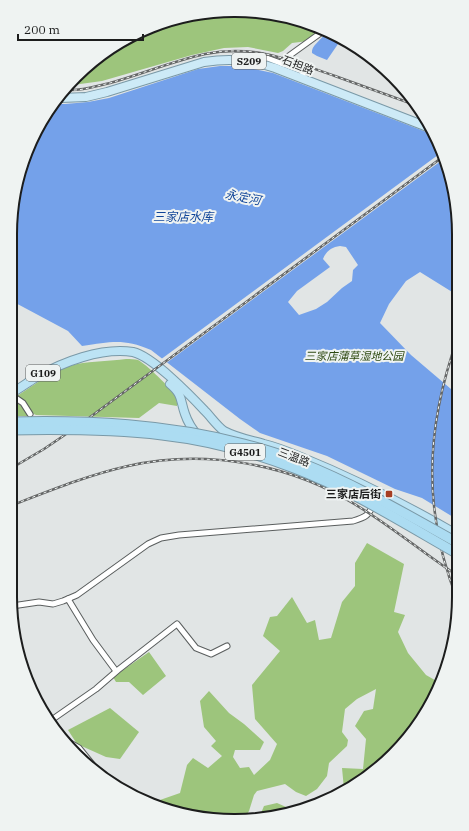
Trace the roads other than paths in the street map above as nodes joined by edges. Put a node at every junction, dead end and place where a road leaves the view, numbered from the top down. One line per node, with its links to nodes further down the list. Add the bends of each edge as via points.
1 (319, 34): 3 (street)
2 (256, 62): 3 (street, via 267,58); 4 (main road, 石担路 / S209); 5 (main road, 石担路 / S209, via 220,59 204,62 107,92 86,97)
3 (281, 63): 4 (street, via 302,71)
4 (304, 79): 6 (main road, 石担路 / S209)
5 (65, 98)
6 (422, 125)
7 (78, 359): 8 (highway, 三温路 / G109, via 50,369); 13 (highway, 三温路 / G109, via 122,355 141,358 175,388 181,398 189,425 199,436); 15 (highway, 三温路 / G109, via 122,351 143,355 191,396 223,430 244,440 265,444 300,457)
8 (17, 390)
9 (17, 399): 10 (street)
10 (30, 414)
11 (17, 422): 18 (highway, G4501, bridge, via 64,421 163,428 197,433 261,449 298,461 359,488)
12 (17, 430): 13 (highway, G4501, bridge, via 110,430 163,435)
13 (224, 446): 14 (highway, 三温路 / G109, via 288,466)
14 (324, 481): 16 (highway, 三温路 / G109); 19 (highway, bridge)
15 (381, 493): 16 (street); 17 (highway, 三温路 / G109)
16 (374, 505): 20 (highway, 三温路 / G109); 21 (street, via 365,518 353,521 161,538 148,544)
17 (452, 532)
18 (452, 540)
19 (452, 550)
20 (452, 550)
21 (68, 599): 22 (street, via 53,604 39,602); 24 (street)
22 (17, 605)
23 (227, 646): 24 (street, via 211,654 196,648 177,624)
24 (116, 671): 25 (street, via 96,689)
25 (55, 718)

